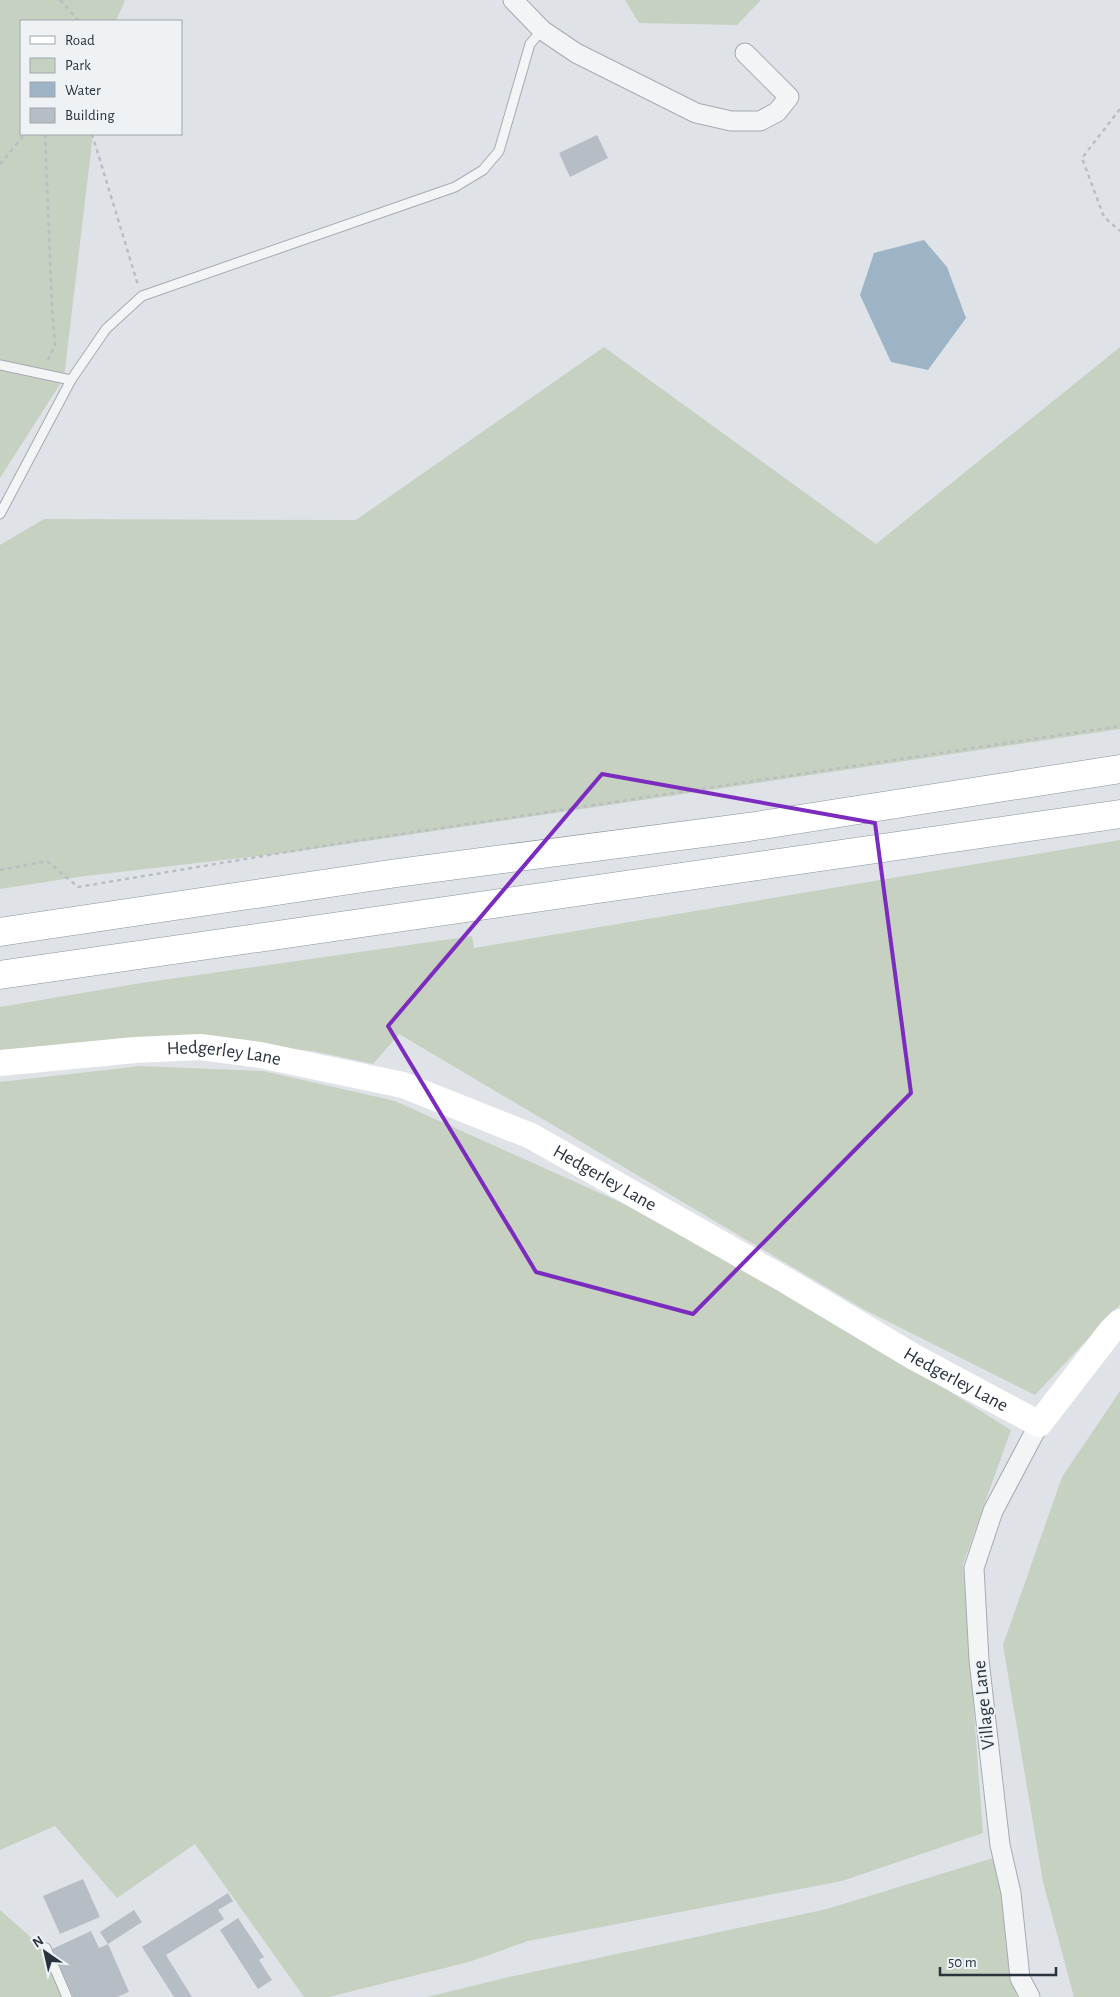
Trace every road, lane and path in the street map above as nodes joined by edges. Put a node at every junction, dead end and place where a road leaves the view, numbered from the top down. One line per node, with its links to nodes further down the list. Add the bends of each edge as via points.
1 (60, 0): 3 (path)
2 (513, 0): 4 (street)
3 (78, 20)
4 (542, 30): 5 (street, via 576,54 696,113 731,121 760,121 777,112 789,98); 12 (lane, via 530,44 499,151 483,170 455,187)
5 (745, 53)
6 (1120, 109): 11 (path, via 1082,158 1104,217)
7 (24, 135): 10 (path)
8 (45, 135): 14 (path, via 55,345)
9 (92, 135): 12 (path)
10 (0, 164)
11 (1120, 231)
12 (142, 296): 15 (lane, via 106,329)
13 (0, 365): 14 (lane)
14 (41, 374): 15 (lane)
15 (70, 380): 16 (lane)
16 (0, 514)
17 (1120, 726): 20 (path, via 341,843 78,888 47,861)
18 (1120, 769): 21 (highway, via 749,827 397,873)
19 (1120, 814): 22 (highway)
20 (0, 870)
21 (0, 932)
22 (0, 975)
23 (0, 1063): 25 (street, Hedgerley Lane, via 200,1046 403,1085 531,1136 914,1357)
24 (1120, 1322): 25 (street)
25 (1039, 1424): 28 (street, Village Lane, via 994,1511 974,1568 979,1660 1000,1845 1011,1893 1020,1978)
26 (46, 1948): 27 (lane)
27 (67, 1997)
28 (1030, 1997)

